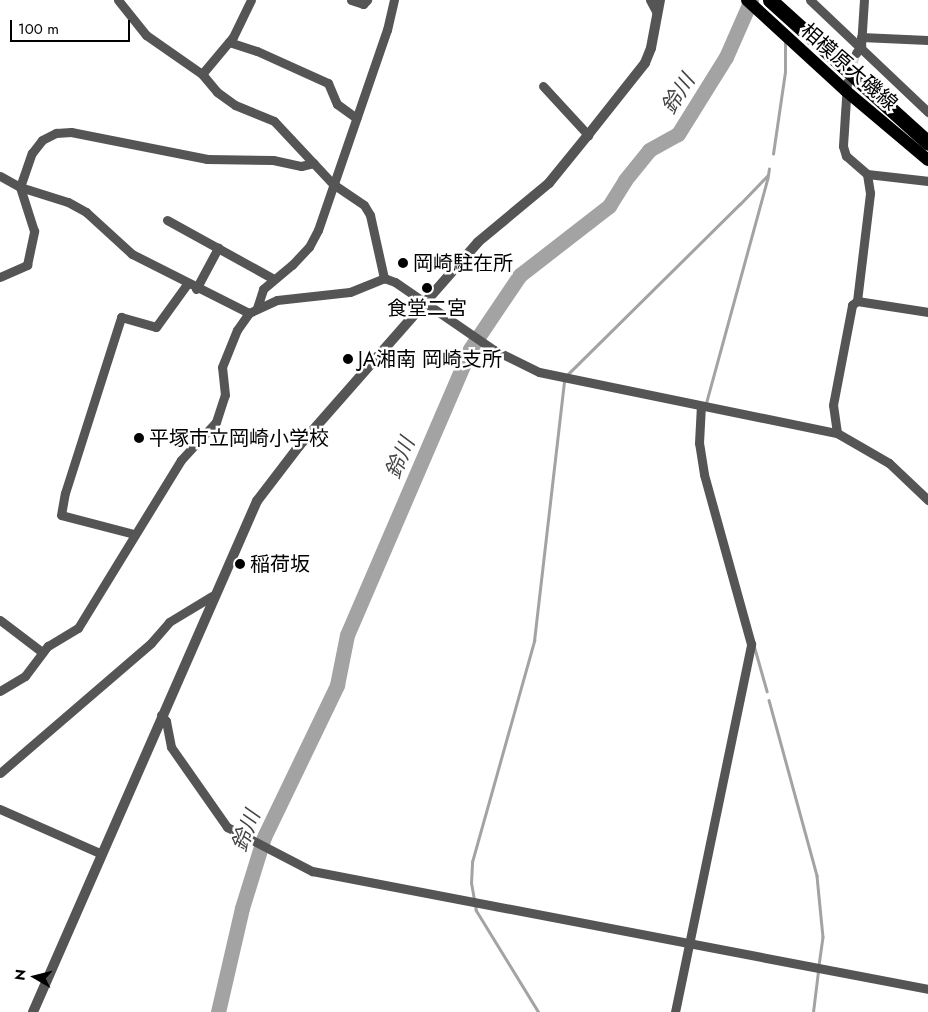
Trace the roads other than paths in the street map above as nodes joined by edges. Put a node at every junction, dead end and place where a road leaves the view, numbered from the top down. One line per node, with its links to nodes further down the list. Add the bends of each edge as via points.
1 (118, 0): 18 (street, via 146,35)
2 (251, 0): 16 (street)
3 (351, 0): 4 (street, via 363,4)
4 (367, 0)
5 (392, 0): 22 (street, via 387,30)
6 (650, 0): 13 (street)
7 (660, 0): 13 (street)
8 (747, 0): 20 (main road, 相模原大磯線)
9 (770, 0): 14 (highway)
10 (785, 0): 14 (highway)
11 (810, 0): 17 (street)
12 (864, 0): 17 (street)
13 (657, 13): 24 (street, via 645,63)
14 (799, 20): 23 (highway); 25 (highway)
15 (928, 40): 17 (street)
16 (229, 42): 18 (street); 22 (street, via 328,83 337,104)
17 (859, 46): 21 (street)
18 (202, 74): 27 (street, via 217,92 235,105 274,121)
19 (543, 86): 24 (street)
20 (847, 87): 26 (main road, 相模原大磯線); 28 (street, via 843,146 846,156)
21 (928, 112)
22 (356, 118): 31 (street)
23 (928, 129)
24 (588, 135): 41 (street, via 549,183 478,242)
25 (928, 143)
26 (928, 160)
27 (314, 163): 31 (street); 32 (street, via 301,166 272,160 207,160 71,132 56,133 42,140 32,153)
28 (867, 174): 30 (street); 40 (street, via 870,193)
29 (0, 176): 32 (street)
30 (928, 181)
31 (333, 184): 36 (street, via 355,197 367,210); 37 (street, via 309,247)
32 (20, 187): 35 (street, via 34,231 27,264); 38 (street, via 68,202 86,212 120,246)
33 (166, 220): 34 (street)
34 (218, 248): 37 (street); 39 (street)
35 (0, 277)
36 (384, 278): 41 (street, via 395,282); 42 (street, via 350,292 277,300)
37 (274, 279): 42 (street, via 263,289)
38 (187, 284): 39 (street); 47 (street, via 156,327 121,318 65,493 61,515)
39 (196, 289): 42 (street)
40 (857, 301): 43 (street); 45 (street, via 852,305 833,405)
41 (424, 304): 44 (street, via 522,365 557,378); 48 (street, via 273,477 243,527)
42 (253, 311): 47 (street, via 237,330 224,361 225,395 216,422 181,460)
43 (928, 312)
44 (701, 407): 45 (street); 56 (street, via 700,457 751,644)
45 (837, 433): 46 (street, via 888,463)
46 (928, 500)
47 (134, 534): 50 (street, via 78,628)
48 (212, 596): 52 (street); 53 (street, via 169,622 151,643)
49 (0, 620): 50 (street)
50 (42, 652): 51 (street, via 25,676)
51 (0, 691)
52 (161, 715): 55 (street); 56 (street, via 166,721 171,747 227,827 312,871)
53 (0, 773)
54 (0, 809): 55 (street)
55 (102, 854): 58 (street)
56 (689, 943): 57 (street); 59 (street)
57 (928, 989)
58 (33, 1012)
59 (675, 1012)

